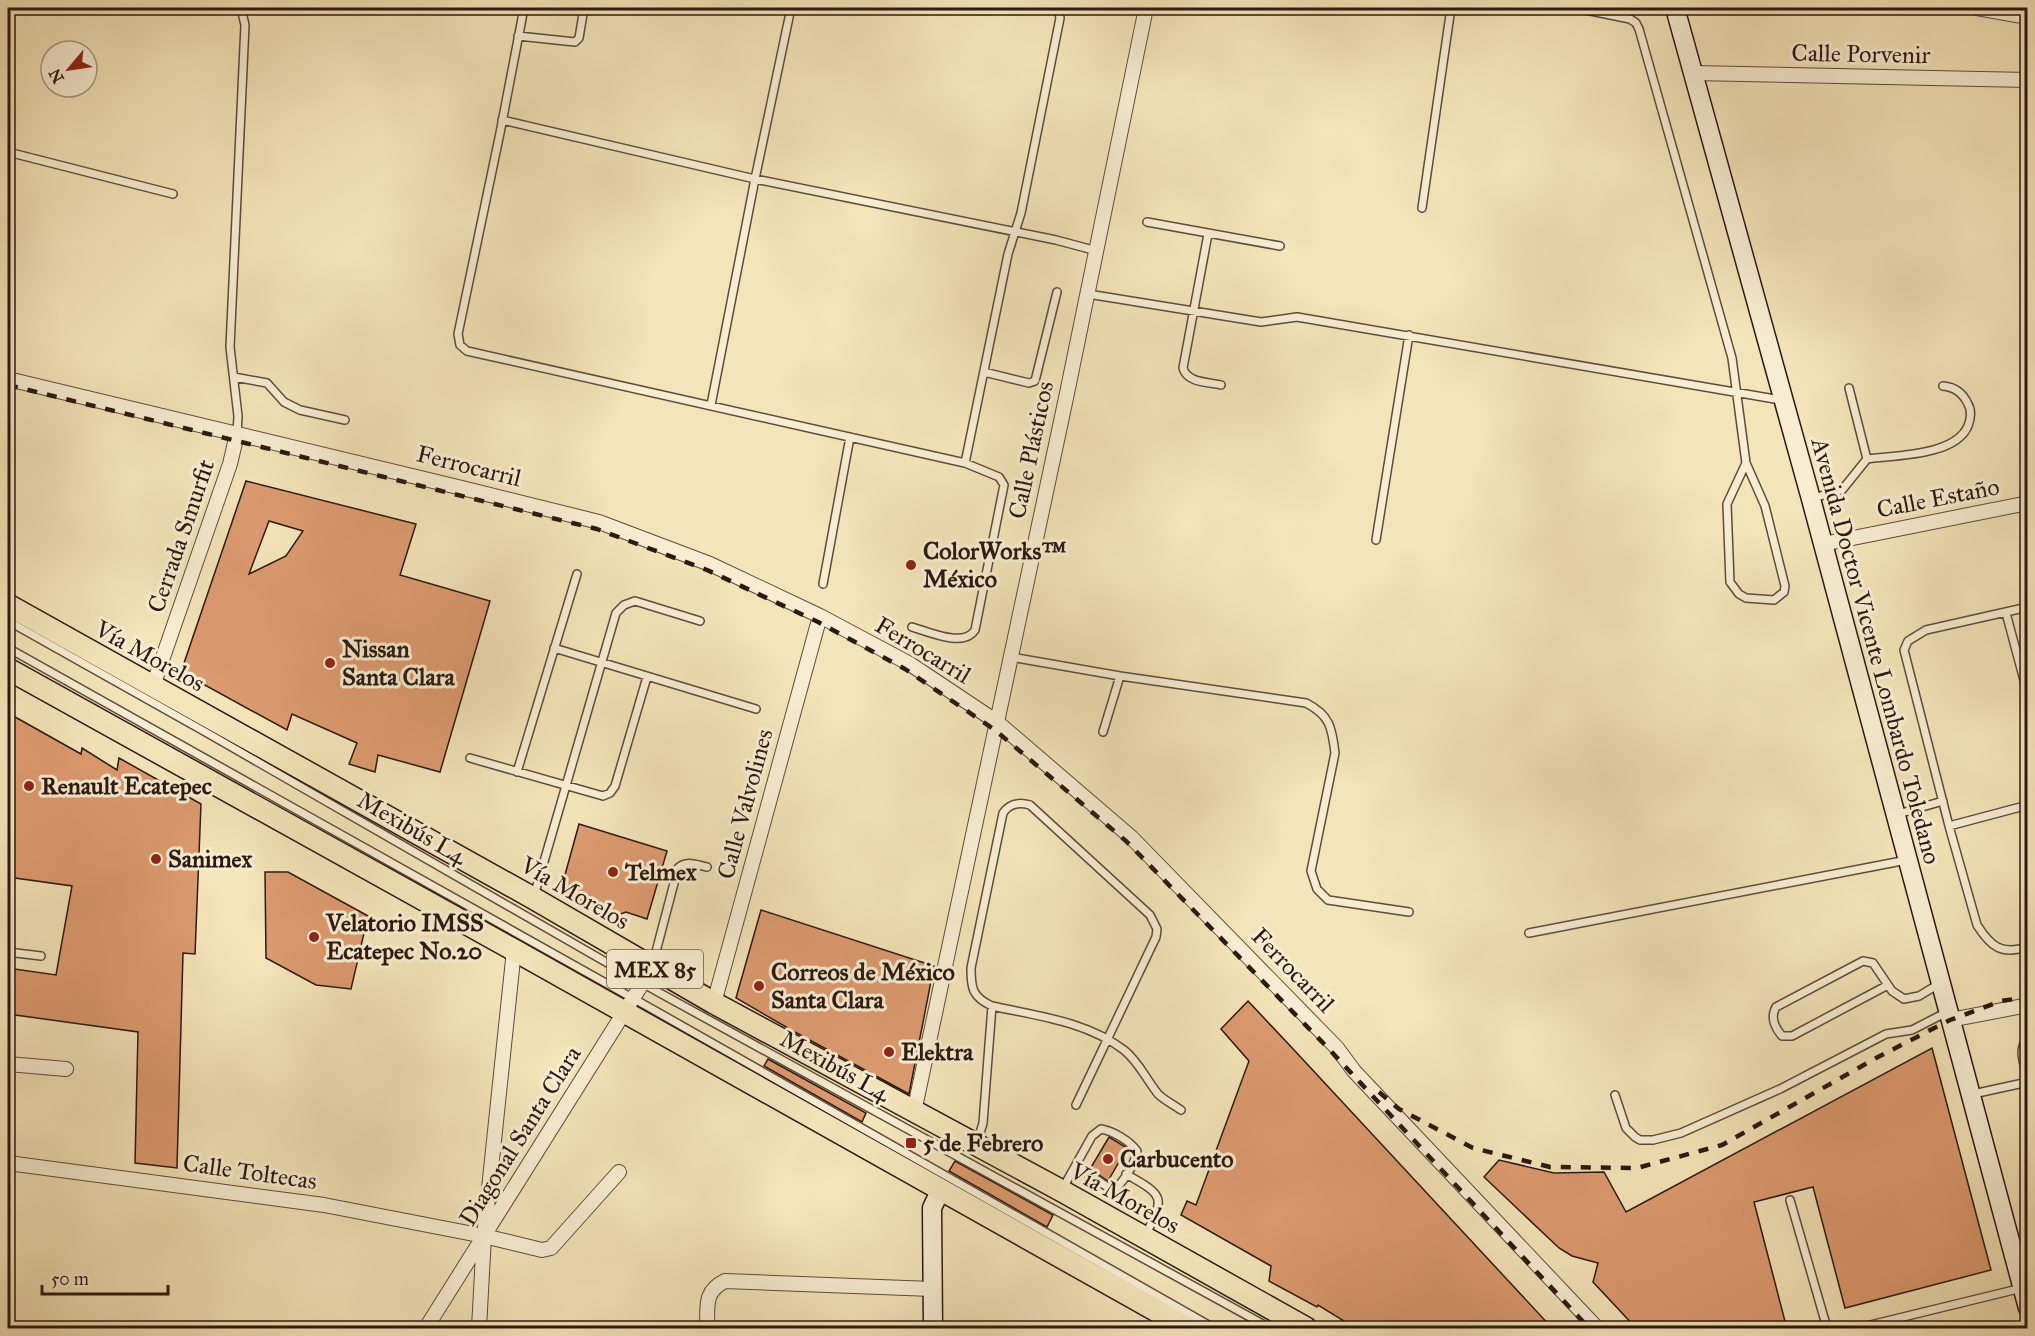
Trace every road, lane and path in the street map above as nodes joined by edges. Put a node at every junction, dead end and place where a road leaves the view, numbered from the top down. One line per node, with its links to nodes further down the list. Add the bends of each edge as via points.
1 (241, 8): 30 (lane, via 245,25 230,347)
2 (524, 8): 12 (lane)
3 (584, 8): 12 (lane, via 575,42)
4 (791, 8): 17 (lane)
5 (1058, 8): 21 (lane)
6 (1146, 8): 24 (street, Calle Plásticos)
7 (1451, 8): 19 (lane)
8 (1576, 8): 35 (lane, via 1630,19 1639,29 1732,358)
9 (1675, 8): 13 (street, Avenida Doctor Vicente Lombardo Toledano)
10 (1977, 8): 11 (street)
11 (2028, 17)
12 (518, 36): 15 (lane)
13 (1693, 73): 14 (street, Calle Porvenir); 36 (street, Avenida Doctor Vicente Lombardo Toledano)
14 (2028, 80)
15 (502, 120): 17 (lane); 37 (lane, via 458,334 460,345 468,351)
16 (8, 152): 18 (lane)
17 (755, 179): 21 (lane); 37 (lane)
18 (173, 194)
19 (1422, 208)
20 (1147, 222): 22 (lane)
21 (1015, 231): 24 (lane); 29 (lane)
22 (1208, 234): 23 (lane); 27 (lane)
23 (1280, 246)
24 (1096, 251): 26 (street, Calle Plásticos)
25 (1057, 292): 29 (lane, via 1034,382)
26 (1087, 294): 27 (lane); 59 (street, Calle Plásticos)
27 (1194, 311): 28 (lane, via 1261,322 1297,317); 32 (lane, via 1184,371 1191,378)
28 (1409, 335): 35 (lane); 46 (lane)
29 (984, 372): 42 (lane)
30 (234, 377): 38 (lane, via 267,383 284,402 300,410); 39 (lane)
31 (8, 379): 39 (street, Ferrocarril)
32 (1221, 385)
33 (1943, 386): 41 (lane, via 1961,393 1969,405 1971,418 1957,440 1939,449)
34 (1849, 388): 41 (lane)
35 (1737, 391): 36 (lane); 43 (lane)
36 (1783, 400): 44 (street, Avenida Doctor Vicente Lombardo Toledano)
37 (711, 405): 40 (lane)
38 (345, 420)
39 (237, 434): 53 (street, Ferrocarril, via 599,522 710,564); 64 (street, Cerrada Smurfit)
40 (850, 437): 42 (lane); 49 (lane)
41 (1867, 459): 44 (lane, via 1842,490)
42 (966, 463): 56 (lane, via 999,477 1004,485 975,630 969,637 959,639)
43 (1746, 463): 43 (lane, via 1766,506 1785,586 1774,600 1746,598 1734,588 1729,575 1727,504)
44 (1811, 499): 47 (street, Avenida Doctor Vicente Lombardo Toledano)
45 (2028, 503): 47 (street, Calle Estaño)
46 (1376, 540)
47 (1823, 544): 74 (street, Avenida Doctor Vicente Lombardo Toledano)
48 (577, 574): 58 (lane)
49 (824, 584)
50 (8, 605): 64 (main road, Vía Morelos / MEX 85)
51 (2028, 608): 52 (lane)
52 (2006, 613): 65 (lane); 72 (lane, via 1926,630 1908,641 1904,650)
53 (820, 616): 67 (street, Ferrocarril, via 910,664); 88 (street, Calle Valvolines)
54 (8, 621): 85 (lane, Mexibús L4)
55 (700, 621): 60 (lane, via 630,602 616,613)
56 (912, 627)
57 (8, 648): 90 (lane, Mexibús L4)
58 (554, 648): 60 (lane); 70 (lane)
59 (1011, 657): 62 (lane); 67 (street, Calle Plásticos)
60 (601, 663): 63 (lane); 71 (lane)
61 (8, 669): 82 (main road, MEX 85)
62 (1120, 676): 68 (lane); 79 (lane, via 1306,702 1320,710 1333,733 1335,753 1311,871 1313,880 1328,900)
63 (647, 677): 66 (lane); 71 (lane, via 613,790 603,796)
64 (153, 686): 78 (main road, Vía Morelos / MEX 85)
65 (2028, 695)
66 (756, 709)
67 (997, 722): 102 (street, Calle Plásticos); 124 (street, Ferrocarril, via 1159,865 1337,1048 1354,1071)
68 (1103, 732)
69 (470, 758): 70 (lane)
70 (517, 772): 71 (lane)
71 (564, 787): 78 (lane)
72 (1943, 801): 74 (lane); 75 (lane)
73 (2028, 805): 75 (lane)
74 (1895, 814): 76 (street, Avenida Doctor Vicente Lombardo Toledano)
75 (1949, 826): 81 (lane, via 1977,925 1985,938 2002,950)
76 (1907, 860): 80 (lane); 86 (street, Avenida Doctor Vicente Lombardo Toledano)
77 (707, 867): 85 (lane, via 691,863 678,868)
78 (533, 898): 85 (main road, Vía Morelos / MEX 85)
79 (1409, 912)
80 (1529, 933)
81 (2028, 947)
82 (514, 950): 90 (main road, MEX 85); 111 (street)
83 (8, 952): 84 (lane)
84 (41, 956)
85 (648, 976): 88 (main road, Vía Morelos / MEX 85); 90 (street, Diagonal Santa Clara); 122 (lane, Mexibús L4)
86 (1940, 984): 87 (lane, via 1911,999 1898,996); 92 (street, Avenida Doctor Vicente Lombardo Toledano)
87 (1888, 985): 87 (lane, via 1873,963 1858,962 1776,1007 1773,1020 1782,1036 1792,1036)
88 (714, 1003): 102 (main road, Vía Morelos / MEX 85)
89 (2028, 1005): 92 (street)
90 (629, 1006): 108 (main road, MEX 85); 111 (street, Diagonal Santa Clara); 121 (lane, Mexibús L4)
91 (992, 1006): 94 (lane, via 1079,1025); 94 (lane, via 976,996 971,968 1003,813 1007,807 1022,803 1030,805 1155,922 1156,937); 103 (lane, via 983,1123)
92 (1949, 1016): 98 (lane, via 1912,1030 1886,1034 1780,1089 1681,1133 1653,1140 1641,1140 1626,1128); 99 (street, Avenida Doctor Vicente Lombardo Toledano)
93 (2028, 1038): 97 (lane, via 2022,1052)
94 (1108, 1041): 100 (lane); 101 (lane, via 1124,1050 1160,1096)
95 (8, 1064): 96 (street)
96 (66, 1069)
97 (2028, 1079): 99 (lane)
98 (1615, 1095)
99 (1970, 1095): 113 (street, Avenida Doctor Vicente Lombardo Toledano, via 2018,1259)
100 (1076, 1105)
101 (1181, 1110)
102 (914, 1112): 103 (main road, Vía Morelos / MEX 85)
103 (976, 1145): 109 (main road, Vía Morelos / MEX 85)
104 (8, 1163): 111 (street, Calle Toltecas, via 324,1205)
105 (1076, 1166): 107 (lane, via 1113,1189); 107 (lane, via 1092,1136 1104,1130 1135,1148 1136,1156); 109 (lane)
106 (619, 1172): 111 (street, Calle Toltecas, via 549,1250)
107 (1126, 1174): 112 (lane, via 1151,1188 1159,1199 1159,1210)
108 (940, 1191): 114 (street, via 932,1208); 116 (main road, MEX 85)
109 (1062, 1191): 112 (main road, Vía Morelos / MEX 85)
110 (1790, 1200): 125 (lane)
111 (484, 1236): 117 (street, Diagonal Santa Clara); 118 (street)
112 (1144, 1239): 123 (main road, Vía Morelos / MEX 85)
113 (2022, 1288): 115 (street, Avenida Doctor Vicente Lombardo Toledano); 126 (lane)
114 (932, 1289): 119 (street, via 725,1281 716,1286 708,1299); 120 (street)
115 (2028, 1308)
116 (1180, 1326)
117 (426, 1329)
118 (479, 1329)
119 (707, 1329)
120 (933, 1329)
121 (1215, 1329)
122 (1270, 1329)
123 (1306, 1329)
124 (1597, 1329)
125 (1827, 1329)
126 (1858, 1329)

